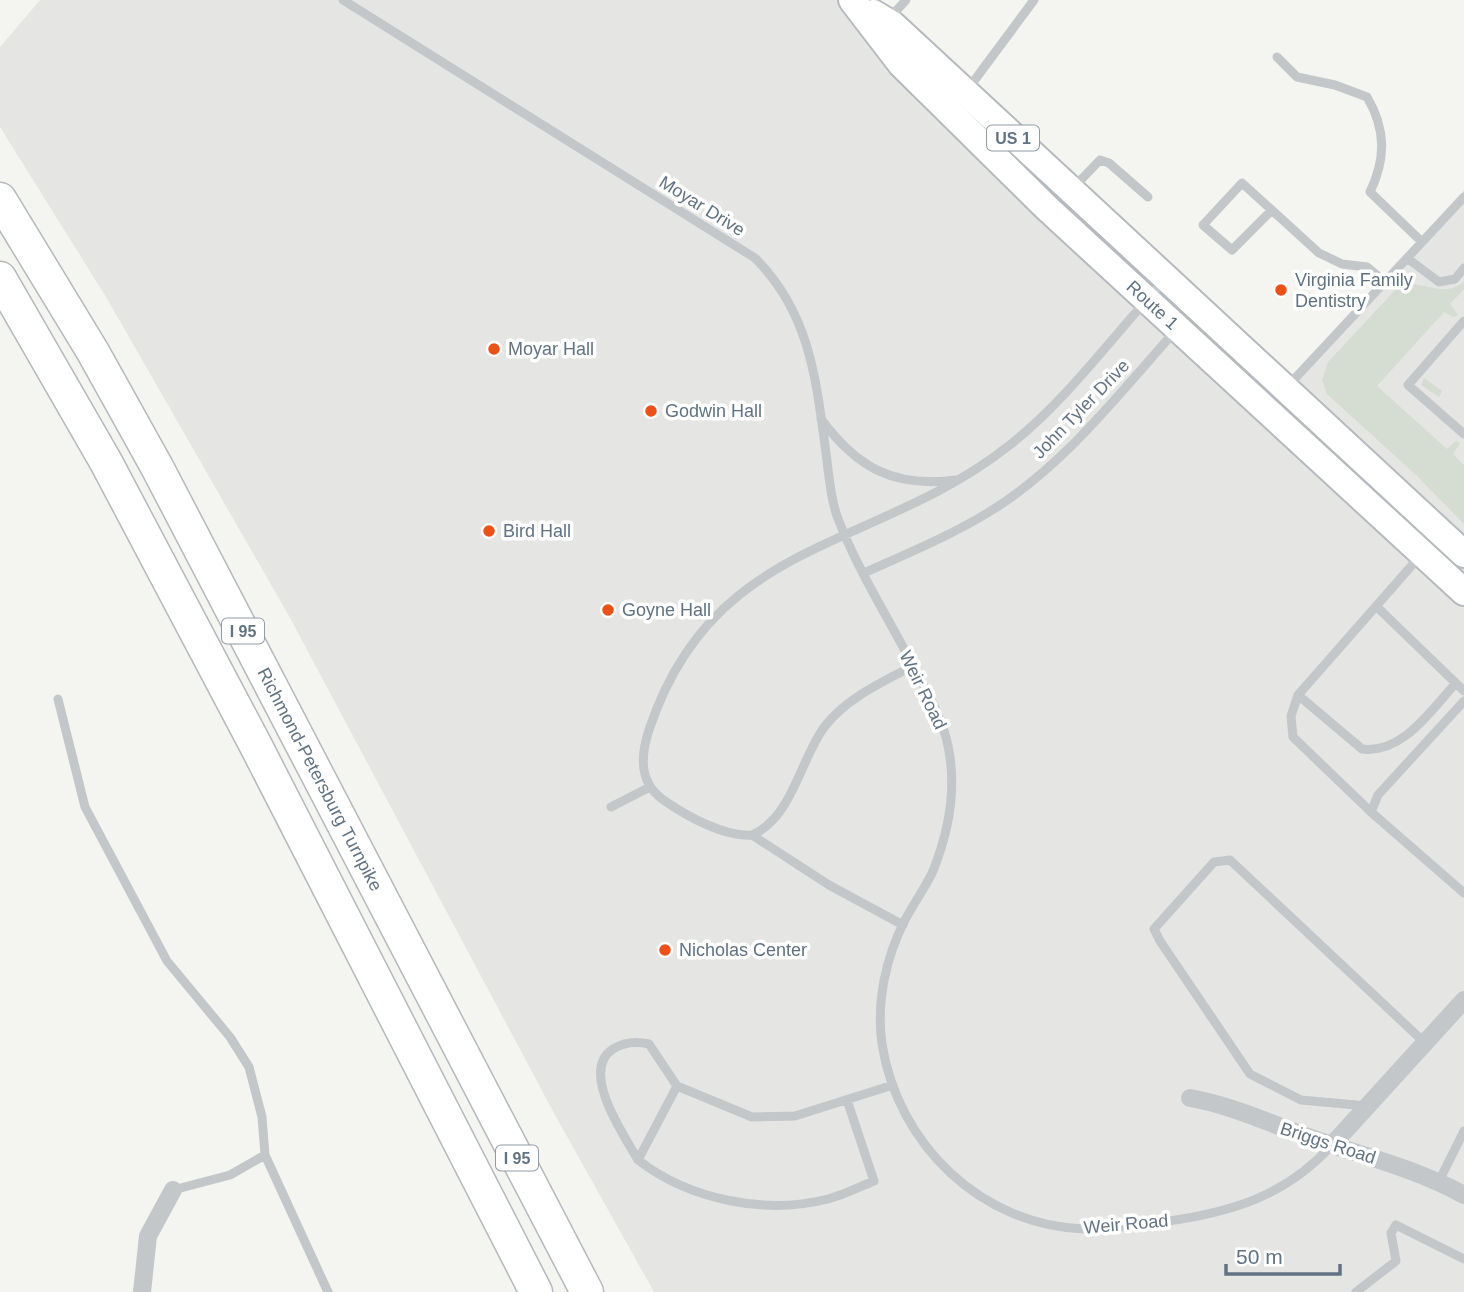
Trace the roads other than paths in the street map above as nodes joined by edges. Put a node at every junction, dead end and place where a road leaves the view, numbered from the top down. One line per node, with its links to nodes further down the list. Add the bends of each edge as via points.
1 (343, 0): 23 (lane, Moyar Drive, via 755,258 783,289 798,317)
2 (906, 0): 5 (lane)
3 (1034, 0): 7 (lane)
4 (854, 2): 5 (main road, Route 1 / US 1); 19 (main road, Route 1 / US 1, via 901,64)
5 (888, 21): 7 (main road, Route 1 / US 1)
6 (1278, 57): 13 (lane, via 1297,77 1367,97 1382,139 1380,171 1370,192)
7 (965, 93): 8 (main road, Route 1 / US 1)
8 (1070, 191): 9 (lane, via 1100,160); 17 (main road, Route 1 / US 1)
9 (1148, 197)
10 (1464, 197): 13 (lane)
11 (0, 199): 58 (highway, Richmond-Petersburg Turnpike / I 95, via 157,467)
12 (1272, 210): 12 (lane, via 1242,183 1203,225 1232,250); 18 (lane, via 1319,253 1342,264 1367,267)
13 (1422, 242): 14 (lane)
14 (1407, 258): 15 (lane, via 1439,282 1455,279); 18 (lane)
15 (1464, 268)
16 (0, 278): 62 (highway, I 95, via 60,378 190,621)
17 (1165, 280): 19 (lane, John Tyler Drive); 20 (main road, Route 1 / US 1)
18 (1385, 282): 22 (lane)
19 (1146, 300): 20 (main road, Route 1 / US 1); 25 (lane, John Tyler Drive, via 1034,423)
20 (1186, 319): 22 (main road, Route 1 / US 1); 27 (main road, Route 1 / US 1); 29 (lane, John Tyler Drive, via 1070,448 1029,484 966,525)
21 (1464, 321): 24 (lane, via 1408,385)
22 (1285, 389): 28 (main road, Route 1 / US 1)
23 (820, 418): 25 (lane, via 854,457 888,475 927,483); 26 (lane, Moyar Drive, via 834,508)
24 (1464, 434)
25 (961, 479): 26 (lane, John Tyler Drive)
26 (844, 533): 29 (lane, Moyar Drive); 38 (lane, John Tyler Drive, via 752,583 704,628 668,683 653,717 642,765)
27 (1422, 554): 30 (main road, Route 1 / US 1); 31 (lane)
28 (1464, 554)
29 (864, 573): 32 (lane, Weir Road)
30 (1464, 592)
31 (1376, 606): 33 (lane); 35 (lane)
32 (913, 666): 41 (lane, via 835,714 816,740 773,822); 43 (lane, Weir Road, via 940,718 952,793 939,856)
33 (1456, 683): 34 (lane); 35 (lane, via 1415,729 1375,751 1362,749)
34 (1464, 691)
35 (1298, 695): 40 (lane, via 1291,716 1293,737)
36 (58, 699): 53 (lane, via 85,807 167,961 230,1037 248,1067 262,1117)
37 (1464, 701): 40 (lane, via 1378,795)
38 (650, 787): 39 (lane); 41 (lane, via 669,804 726,832)
39 (611, 807)
40 (1371, 812): 42 (lane)
41 (752, 835): 43 (lane)
42 (1463, 890)
43 (902, 925): 47 (lane, Weir Road, via 886,970 880,1018)
44 (1464, 1000): 45 (street, Weir Road)
45 (1424, 1042): 50 (street, Weir Road); 50 (lane, via 1230,860 1214,862 1154,929 1250,1074 1301,1100)
46 (677, 1086): 49 (lane, via 752,1117 794,1116); 54 (lane); 54 (lane, via 649,1044 624,1044 603,1058 601,1088)
47 (893, 1086): 49 (lane); 52 (lane, Weir Road, via 926,1148 947,1172 996,1207 1052,1226 1109,1228 1239,1208 1284,1186)
48 (1190, 1098): 52 (street, Briggs Road, via 1229,1107)
49 (847, 1100): 54 (lane, via 874,1181 829,1199 774,1207 720,1199 662,1178)
50 (1367, 1106): 52 (street, Weir Road)
51 (1464, 1131): 55 (lane)
52 (1332, 1145): 55 (street, Briggs Road)
53 (265, 1155): 56 (lane, via 230,1175); 61 (lane)
54 (638, 1160)
55 (1438, 1182): 57 (street, Briggs Road)
56 (173, 1190): 60 (street, via 148,1236)
57 (1464, 1195)
58 (562, 1244): 63 (highway, Richmond-Petersburg Turnpike / I 95); 64 (highway)
59 (1464, 1259): 65 (lane, via 1396,1225 1391,1233 1396,1261)
60 (142, 1292)
61 (328, 1292)
62 (536, 1292)
63 (587, 1292)
64 (601, 1292)
65 (1356, 1292)

